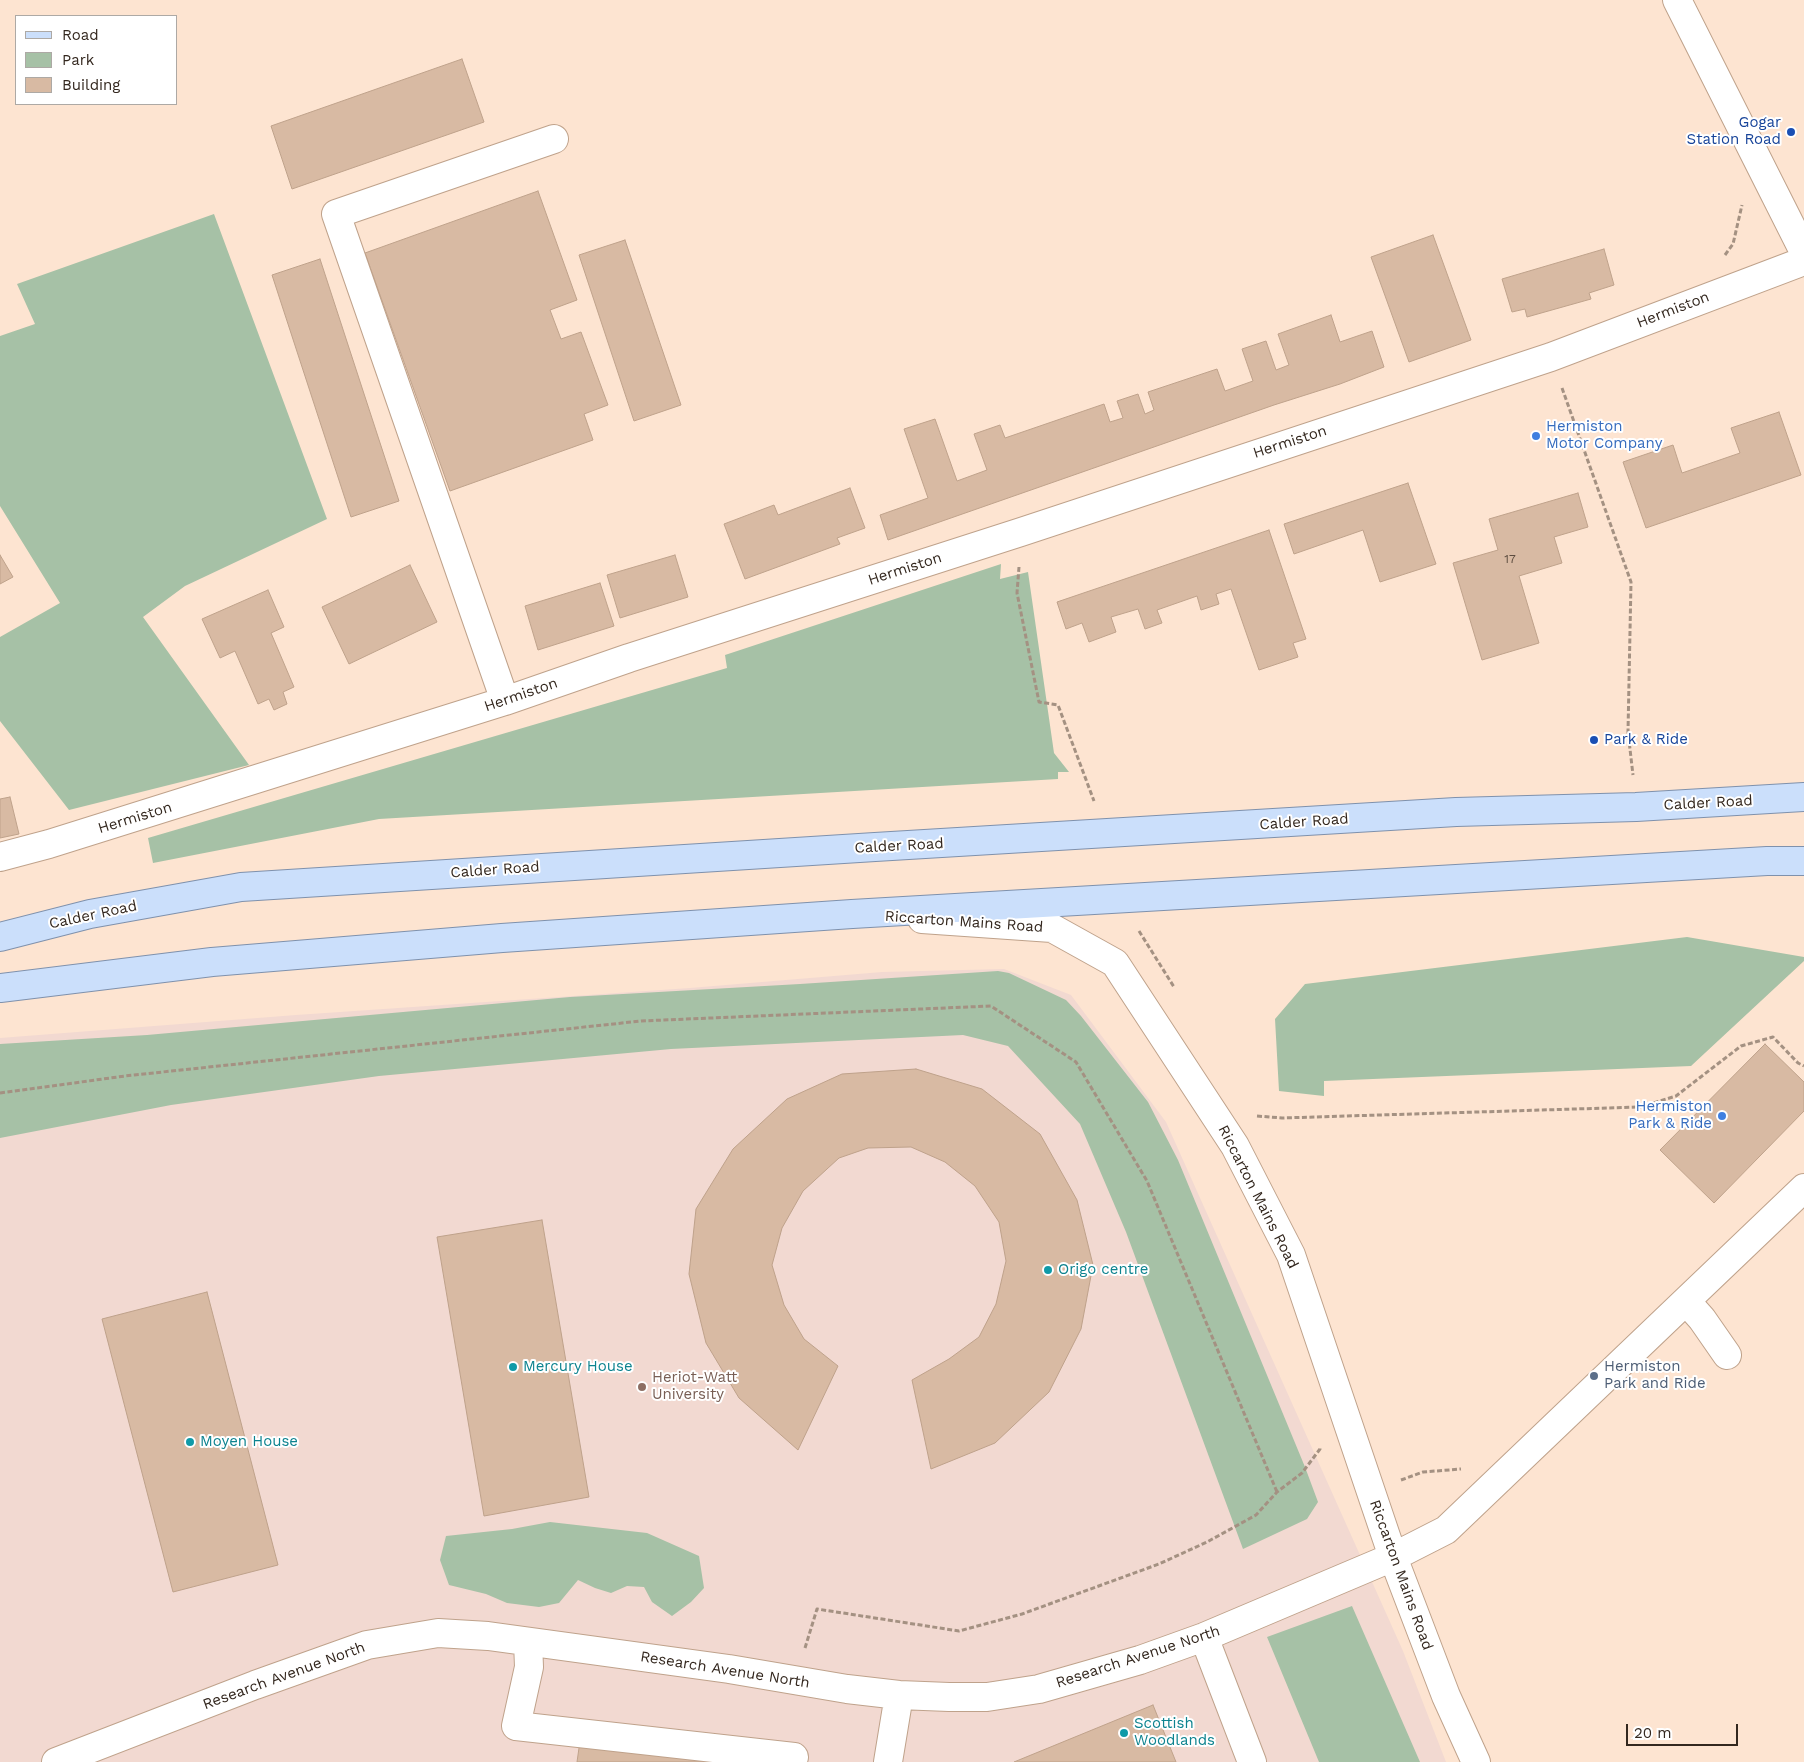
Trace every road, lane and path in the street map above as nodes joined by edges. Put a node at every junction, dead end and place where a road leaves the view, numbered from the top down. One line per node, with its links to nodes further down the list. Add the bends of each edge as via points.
1 (1677, 0): 3 (street)
2 (554, 139): 8 (street, via 336,214)
3 (1772, 187): 4 (street); 5 (path, via 1742,204 1733,244)
4 (1804, 252)
5 (1722, 259)
6 (1804, 261): 7 (street, Hermiston)
7 (1551, 357): 8 (street, Hermiston); 10 (path, via 1632,582 1628,732)
8 (505, 701): 11 (street, Hermiston)
9 (1804, 797): 10 (main road, Calder Road)
10 (1636, 807): 14 (main road, Calder Road, via 1456,812 241,887 90,914)
11 (0, 857)
12 (1804, 860): 13 (main road)
13 (852, 914): 15 (main road, via 212,962); 26 (street, Riccarton Mains Road, via 1052,928 1115,963 1235,1146 1291,1255)
14 (0, 937)
15 (0, 988)
16 (1804, 1066): 18 (path, via 1772,1037 1741,1046 1676,1096 1640,1107 1282,1118)
17 (0, 1093): 27 (path, via 125,1076 641,1021 991,1006 1076,1062 1147,1180)
18 (1257, 1116)
19 (1804, 1188): 20 (street, Research Avenue North)
20 (1686, 1301): 21 (street); 25 (street, Research Avenue North)
21 (1726, 1355)
22 (1317, 1440): 23 (path)
23 (1320, 1449): 24 (path); 27 (path, via 1302,1473)
24 (1324, 1458)
25 (1515, 1464): 26 (path, via 1423,1472); 28 (street, Research Avenue North, via 1446,1530)
26 (1370, 1491): 28 (street, Riccarton Mains Road)
27 (1277, 1492): 31 (path, via 1256,1515 1159,1564 1022,1614 958,1631 818,1609)
28 (1393, 1557): 29 (street, Research Avenue North); 37 (street, Riccarton Mains Road, via 1446,1696)
29 (1204, 1638): 32 (street, Research Avenue North, via 1039,1689 987,1698); 36 (street)
30 (528, 1642): 31 (street, Research Avenue North); 33 (street, via 529,1668 516,1726); 34 (street, Research Avenue North, via 438,1633 367,1645)
31 (795, 1681): 32 (street, Research Avenue North)
32 (898, 1695): 35 (street)
33 (794, 1757)
34 (56, 1762)
35 (888, 1762)
36 (1252, 1762)
37 (1476, 1762)

